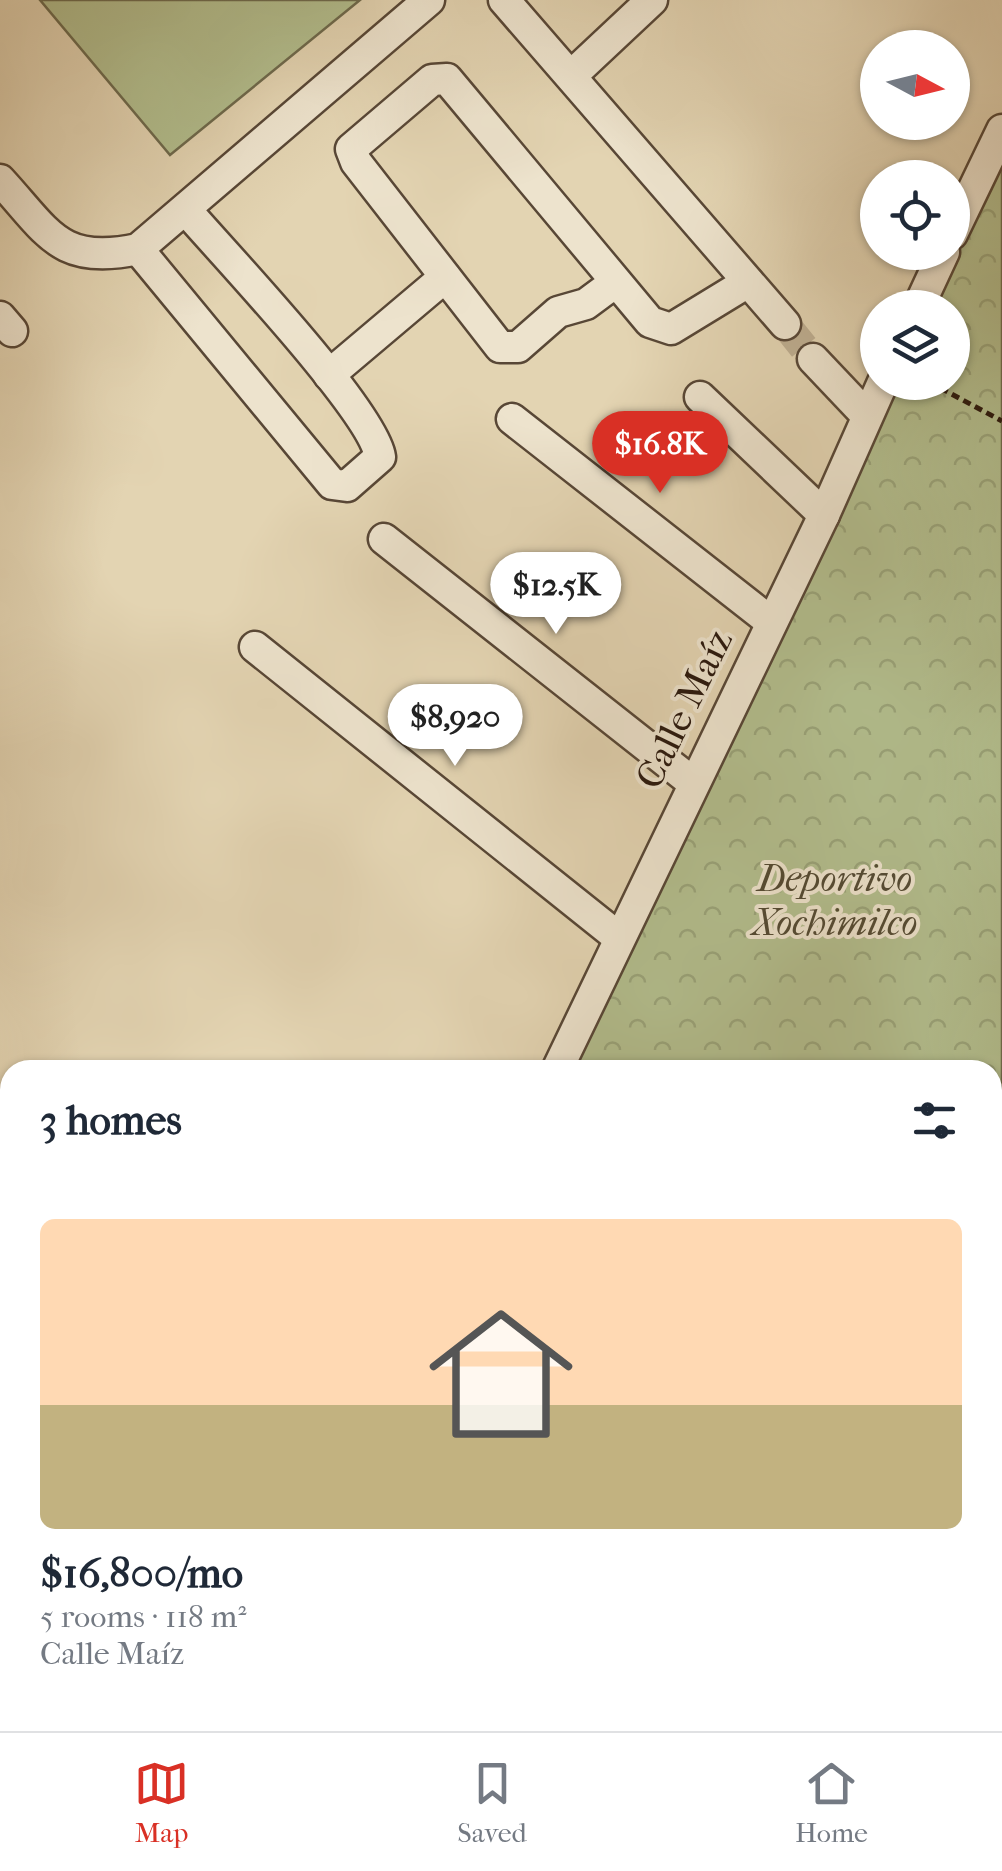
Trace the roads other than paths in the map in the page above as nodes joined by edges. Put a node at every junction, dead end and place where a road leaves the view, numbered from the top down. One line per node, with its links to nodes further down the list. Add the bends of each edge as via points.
1 (429, 0): 8 (street)
2 (504, 0): 4 (street)
3 (652, 0): 4 (street)
4 (571, 76): 11 (street)
5 (1002, 130): 7 (street)
6 (0, 180): 9 (street, via 61,247 104,256)
7 (970, 197)
8 (186, 210): 9 (street); 15 (street)
9 (138, 248): 15 (street, via 332,484 347,486 380,457 378,442)
10 (445, 277): 12 (street, via 500,347 518,347 558,312 586,304); 12 (street, via 351,149 432,80 447,79); 15 (street)
11 (748, 282): 12 (street, via 670,329 650,322); 13 (street)
12 (613, 284)
13 (784, 324)
14 (814, 359): 18 (street)
15 (329, 376)
16 (700, 397): 20 (street)
17 (875, 400): 18 (street, Calle Maíz)
18 (868, 416): 20 (street, Calle Maíz)
19 (512, 418): 22 (street)
20 (824, 515): 22 (street, Calle Maíz)
21 (384, 538): 24 (street)
22 (771, 622): 24 (street, Calle Maíz)
23 (255, 647): 25 (street)
24 (692, 782): 25 (street, Calle Maíz)
25 (618, 938): 26 (street, Calle Maíz)
26 (562, 1060)

